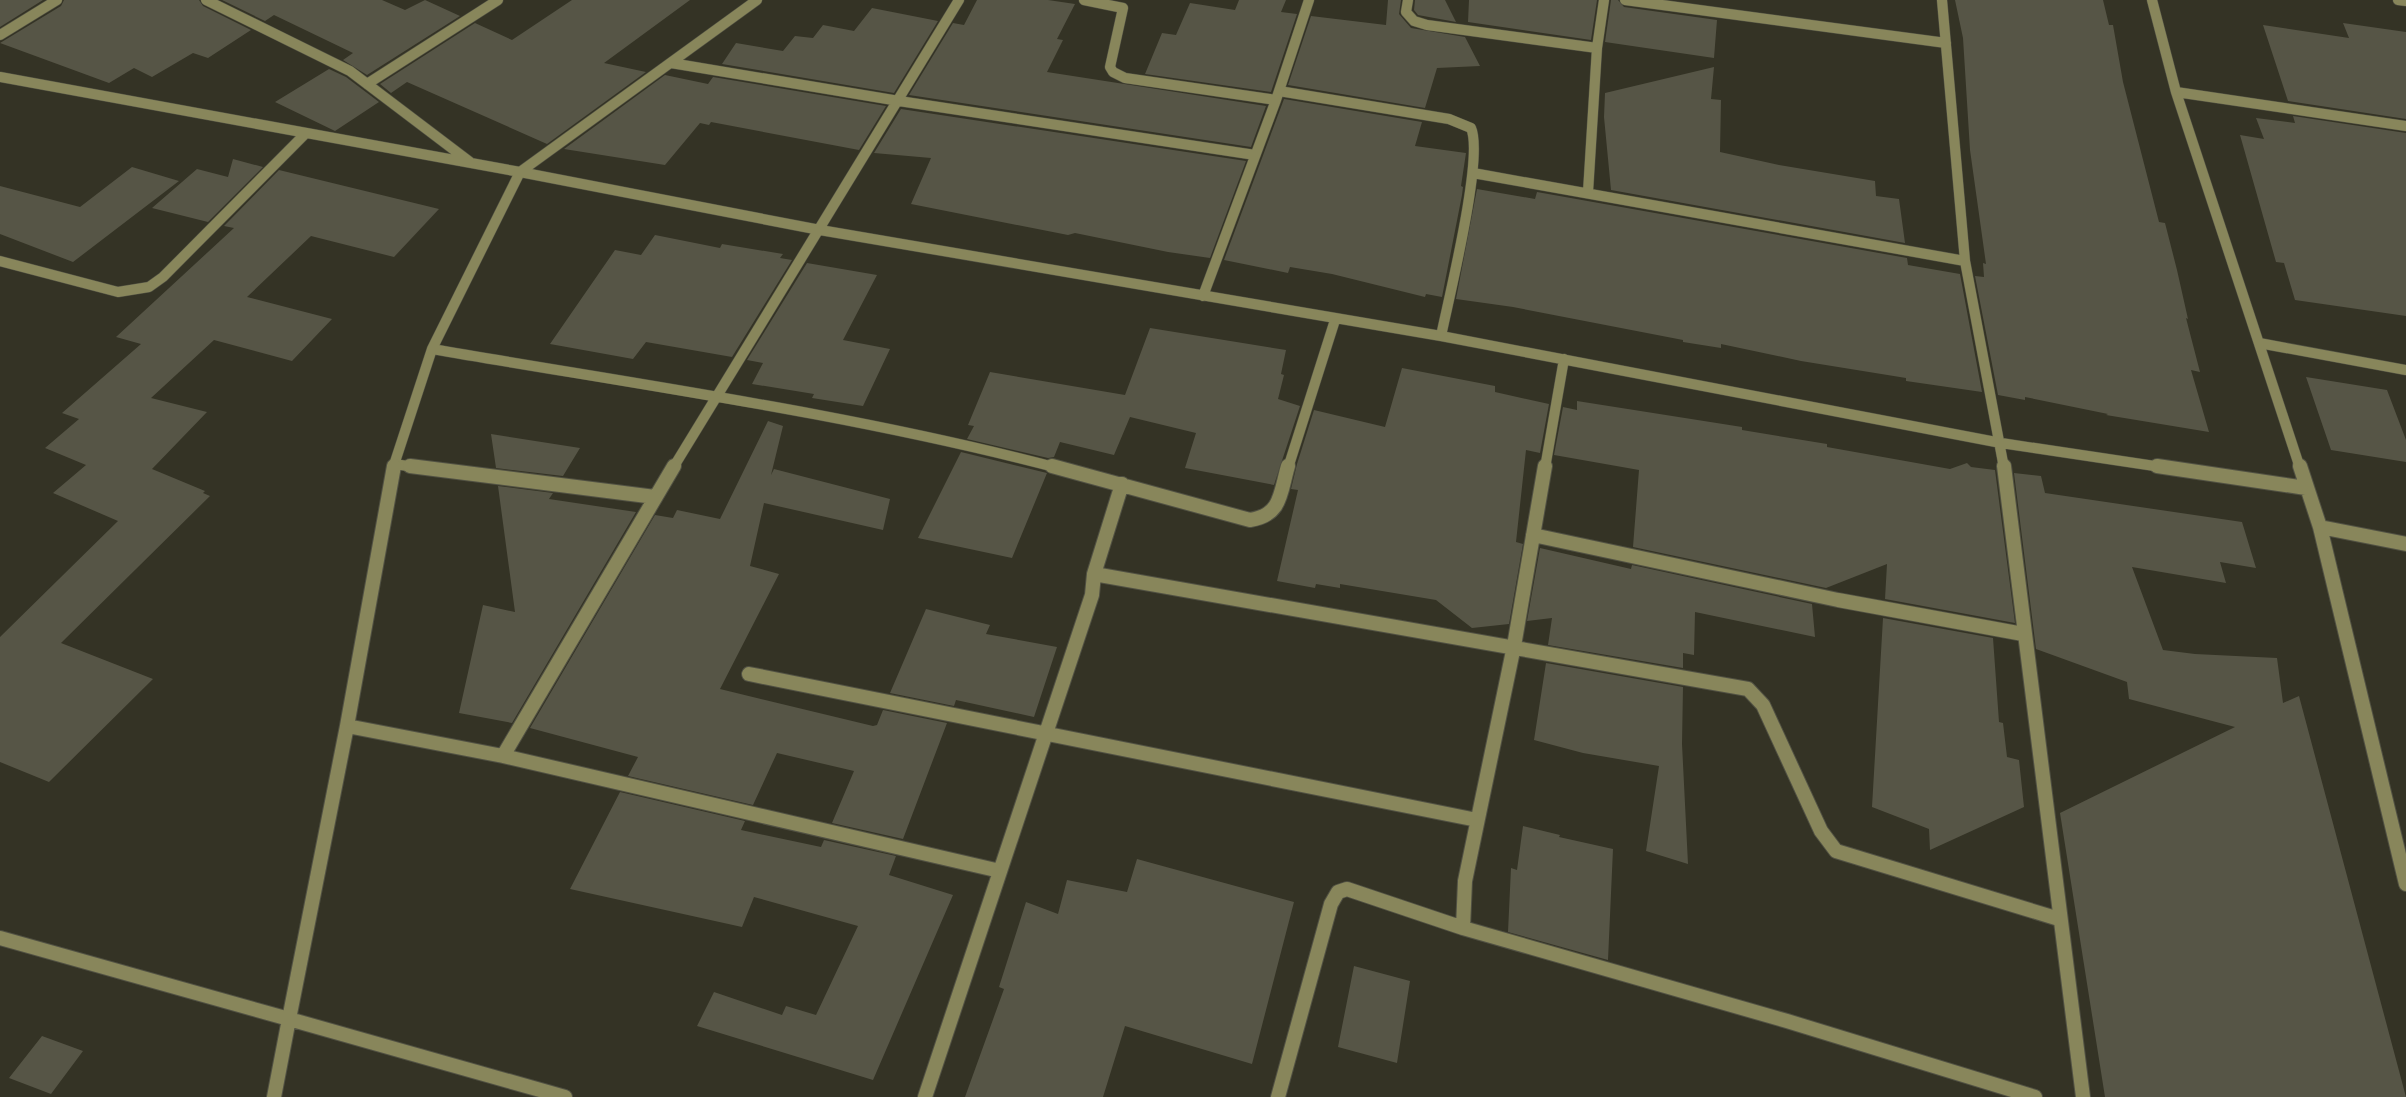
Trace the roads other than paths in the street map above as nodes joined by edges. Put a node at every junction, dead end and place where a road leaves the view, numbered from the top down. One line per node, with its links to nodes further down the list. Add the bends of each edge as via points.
1 (57, 0): 15 (street)
2 (206, 0): 20 (street, via 350,71)
3 (498, 0): 20 (street)
4 (757, 0): 18 (street)
5 (959, 0): 23 (street)
6 (1084, 0): 22 (street, via 1123,8 1110,67 1125,78)
7 (1309, 0): 22 (street)
8 (1408, 0): 17 (street, via 1406,12 1414,21 1427,25)
9 (1604, 0): 17 (street)
10 (1624, 0): 16 (street)
11 (1942, 0): 16 (street)
12 (2152, 0): 21 (street)
13 (2398, 0): 14 (street)
14 (2406, 1)
15 (0, 35)
16 (1946, 43): 33 (street)
17 (1597, 48): 30 (street)
18 (671, 63): 23 (street); 28 (street)
19 (0, 77): 25 (street)
20 (367, 84): 27 (street)
21 (2176, 92): 24 (street); 37 (street)
22 (1277, 96): 26 (street); 29 (street, via 1462,123 1471,128 1475,137)
23 (899, 101): 26 (street); 31 (street)
24 (2406, 126)
25 (306, 133): 27 (street); 32 (street, via 149,287 118,292)
26 (1255, 155): 34 (street)
27 (473, 164): 28 (street)
28 (520, 172): 31 (street); 38 (street)
29 (1473, 173): 30 (street); 36 (street)
30 (1588, 192): 33 (street)
31 (820, 230): 34 (street); 41 (street)
32 (0, 261)
33 (1965, 261): 42 (street)
34 (1203, 296): 35 (street)
35 (1335, 320): 36 (street); 44 (street, via 1274,511 1264,518 1250,520)
36 (1441, 336): 39 (street)
37 (2259, 343): 40 (street); 45 (street)
38 (432, 349): 41 (street); 43 (street)
39 (1564, 359): 42 (street); 48 (street)
40 (2406, 370)
41 (716, 398): 44 (street, via 933,438); 46 (street)
42 (2001, 443): 45 (street); 51 (street)
43 (394, 464): 46 (street); 54 (street)
44 (1122, 484): 50 (street)
45 (2306, 488): 47 (street)
46 (655, 497): 56 (street)
47 (2320, 527): 49 (street); 59 (street)
48 (1533, 535): 51 (street, via 1838,600); 52 (street)
49 (2406, 544)
50 (1094, 574): 52 (street); 55 (street, via 1092,595)
51 (2022, 634): 60 (street)
52 (1514, 646): 57 (street); 60 (street, via 1748,689 1763,705 1821,831 1836,851)
53 (749, 674): 55 (street)
54 (347, 726): 56 (street); 63 (street)
55 (1046, 733): 57 (street); 58 (street)
56 (503, 756): 58 (street)
57 (1477, 820): 61 (street, via 1465,881)
58 (1000, 871): 66 (street)
59 (2406, 884)
60 (2059, 919): 69 (street)
61 (1463, 928): 67 (street, via 1347,889 1338,892 1331,904); 68 (street)
62 (0, 938): 63 (street)
63 (289, 1019): 64 (street); 65 (street)
64 (274, 1097)
65 (565, 1097)
66 (925, 1097)
67 (1278, 1097)
68 (2035, 1097)
69 (2083, 1097)

